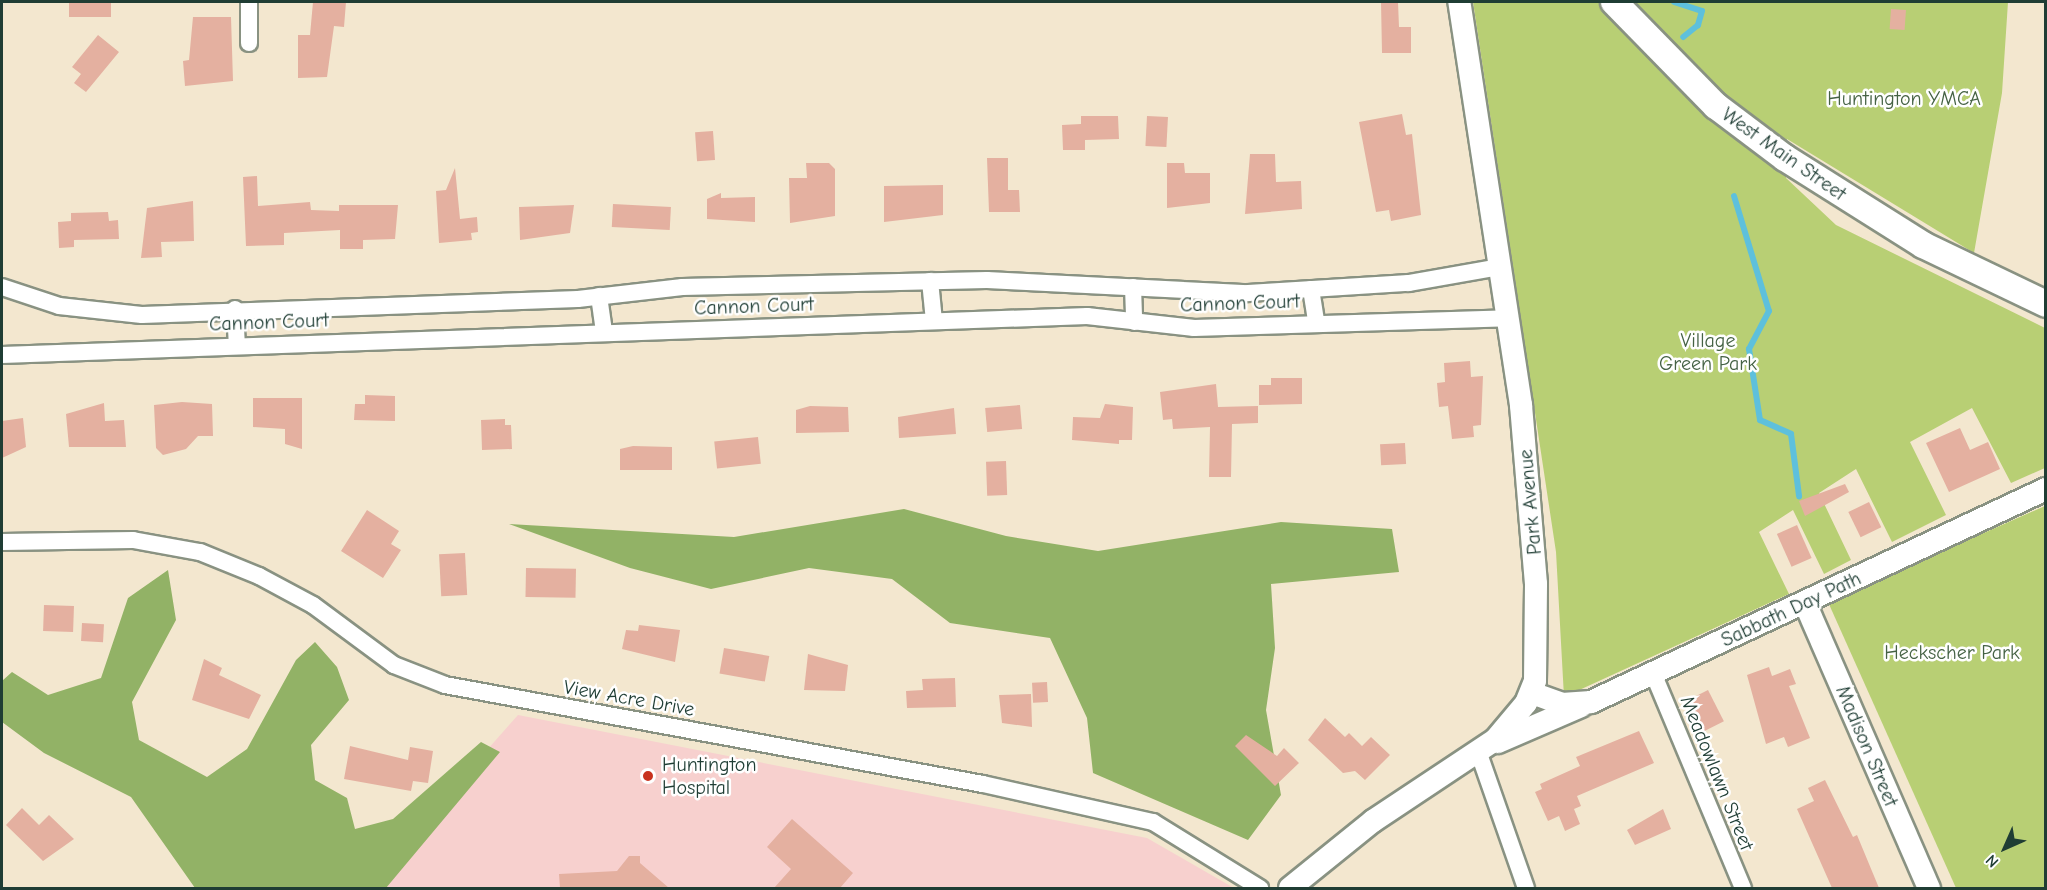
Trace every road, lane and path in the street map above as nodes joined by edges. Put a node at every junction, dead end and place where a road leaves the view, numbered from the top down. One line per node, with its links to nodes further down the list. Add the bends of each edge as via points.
1 (249, 2): 4 (street)
2 (1459, 2): 5 (main road, Park Avenue)
3 (1614, 2): 11 (main road, West Main Street, via 1716,106 1782,156 1980,275)
4 (249, 43)
5 (1500, 267): 9 (street, Cannon Court, via 1409,283); 13 (main road, Park Avenue)
6 (930, 281): 8 (street, Cannon Court); 10 (street, Cannon Court, via 682,287); 14 (street)
7 (2, 286): 12 (street, Cannon Court, via 59,306 142,315)
8 (1133, 287): 9 (street, Cannon Court, via 1248,293); 15 (street)
9 (1311, 289): 16 (street)
10 (599, 296): 12 (street, Cannon Court); 17 (street)
11 (2046, 304)
12 (235, 309): 18 (street)
13 (1508, 318): 16 (street, Cannon Court); 24 (main road, Park Avenue, via 1534,547 1538,647)
14 (934, 321): 15 (street, Cannon Court, via 1087,316); 17 (street, Cannon Court)
15 (1134, 322): 16 (street, Cannon Court, via 1194,328)
16 (1316, 322)
17 (604, 332): 18 (street, Cannon Court)
18 (237, 345): 19 (street, Cannon Court)
19 (2, 356)
20 (2046, 489): 22 (main road, Sabbath Day Path)
21 (2, 542): 27 (street, View Acre Drive, via 134,540 200,552 259,576 313,605 394,665 445,685 983,784 1153,822)
22 (1804, 603): 23 (main road, Sabbath Day Path); 31 (main road, Madison Street)
23 (1653, 673): 25 (main road, Sabbath Day Path); 30 (street, Meadowlawn Street)
24 (1532, 693): 25 (main road, Sabbath Day Path, via 1562,704); 26 (main road, Park Avenue, via 1512,723)
25 (1591, 702): 26 (main road)
26 (1478, 751): 28 (main road, Park Avenue, via 1373,821); 29 (street)
27 (1260, 888)
28 (1290, 888)
29 (1526, 888)
30 (1743, 888)
31 (1929, 888)

